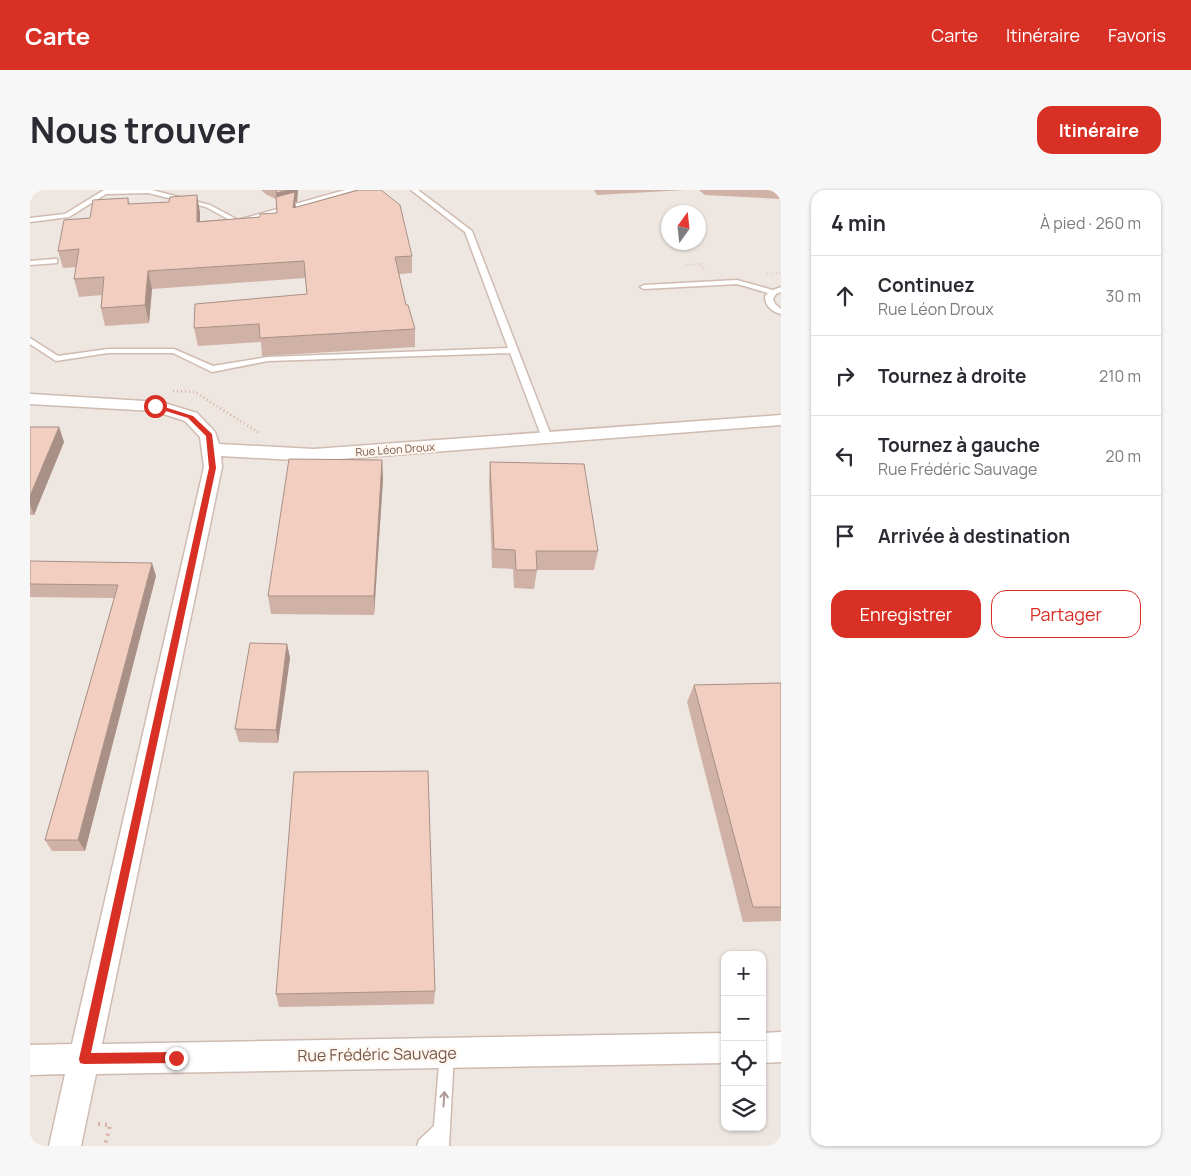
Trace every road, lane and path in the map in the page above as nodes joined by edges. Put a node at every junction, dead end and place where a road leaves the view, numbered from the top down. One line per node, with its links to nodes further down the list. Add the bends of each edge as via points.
1 (352, 190): 3 (lane, via 237,222 208,206 148,191 104,192 67,216)
2 (414, 190): 10 (lane, via 468,230)
3 (30, 220)
4 (54, 261): 5 (lane)
5 (30, 263)
6 (644, 287): 7 (lane, via 737,282)
7 (777, 290): 8 (lane, via 769,296 769,301)
8 (781, 312)
9 (30, 340): 10 (lane, via 56,359 108,350 174,351 212,369 268,359)
10 (513, 350): 13 (lane)
11 (30, 399): 14 (street, via 155,406 191,417 209,436)
12 (781, 420): 13 (street, Rue Léon Droux)
13 (547, 438): 14 (street, Rue Léon Droux, via 314,455)
14 (211, 449): 19 (street, via 213,468)
15 (721, 1048): 18 (street, Rue Frédéric Sauvage)
16 (766, 1048): 17 (street)
17 (781, 1048)
18 (447, 1053): 19 (street, Rue Frédéric Sauvage); 21 (lane, one-way to 18)
19 (84, 1059): 20 (street, Rue Frédéric Sauvage); 22 (street)
20 (30, 1060)
21 (441, 1138): 23 (lane)
22 (65, 1146)
23 (425, 1146)

